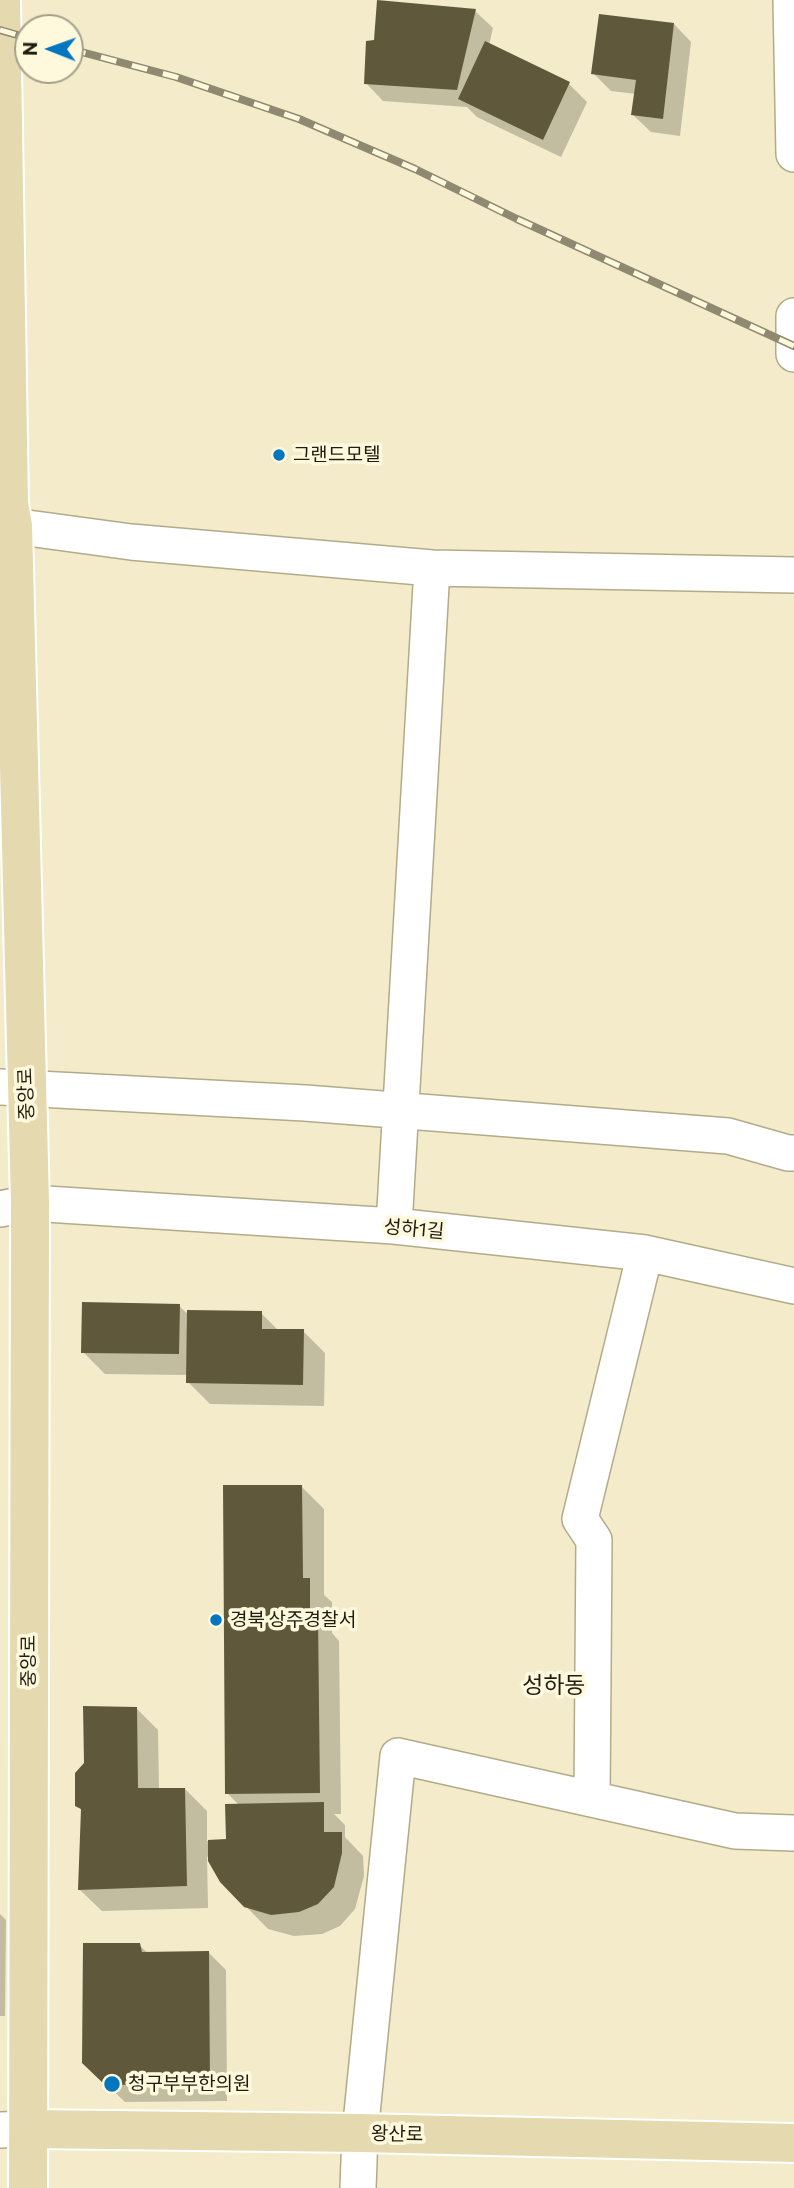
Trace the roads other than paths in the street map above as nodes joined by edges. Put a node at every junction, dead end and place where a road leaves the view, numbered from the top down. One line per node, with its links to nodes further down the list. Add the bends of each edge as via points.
1 (1, 0): 6 (main road, 중앙로)
2 (791, 0): 3 (street)
3 (794, 154)
4 (794, 316): 5 (street)
5 (794, 354)
6 (7, 512): 7 (street, via 131,542); 9 (main road, 중앙로)
7 (432, 568): 8 (street); 10 (street)
8 (794, 575)
9 (13, 1087): 10 (street); 12 (main road, 중앙로)
10 (401, 1111): 11 (street, via 727,1136); 13 (street)
11 (794, 1153)
12 (15, 1206): 13 (street, 성하1길); 18 (main road, 중앙로)
13 (394, 1226): 14 (street, 성하1길)
14 (645, 1253): 15 (street, 성하1길); 16 (street, via 580,1519 594,1540)
15 (794, 1286)
16 (592, 1799): 17 (street, via 735,1831); 19 (street, via 398,1756)
17 (794, 1833)
18 (15, 2130): 19 (main road, 왕산로); 21 (main road, 중앙로)
19 (360, 2133): 20 (main road, 왕산로); 22 (street)
20 (794, 2143)
21 (29, 2188)
22 (358, 2188)

